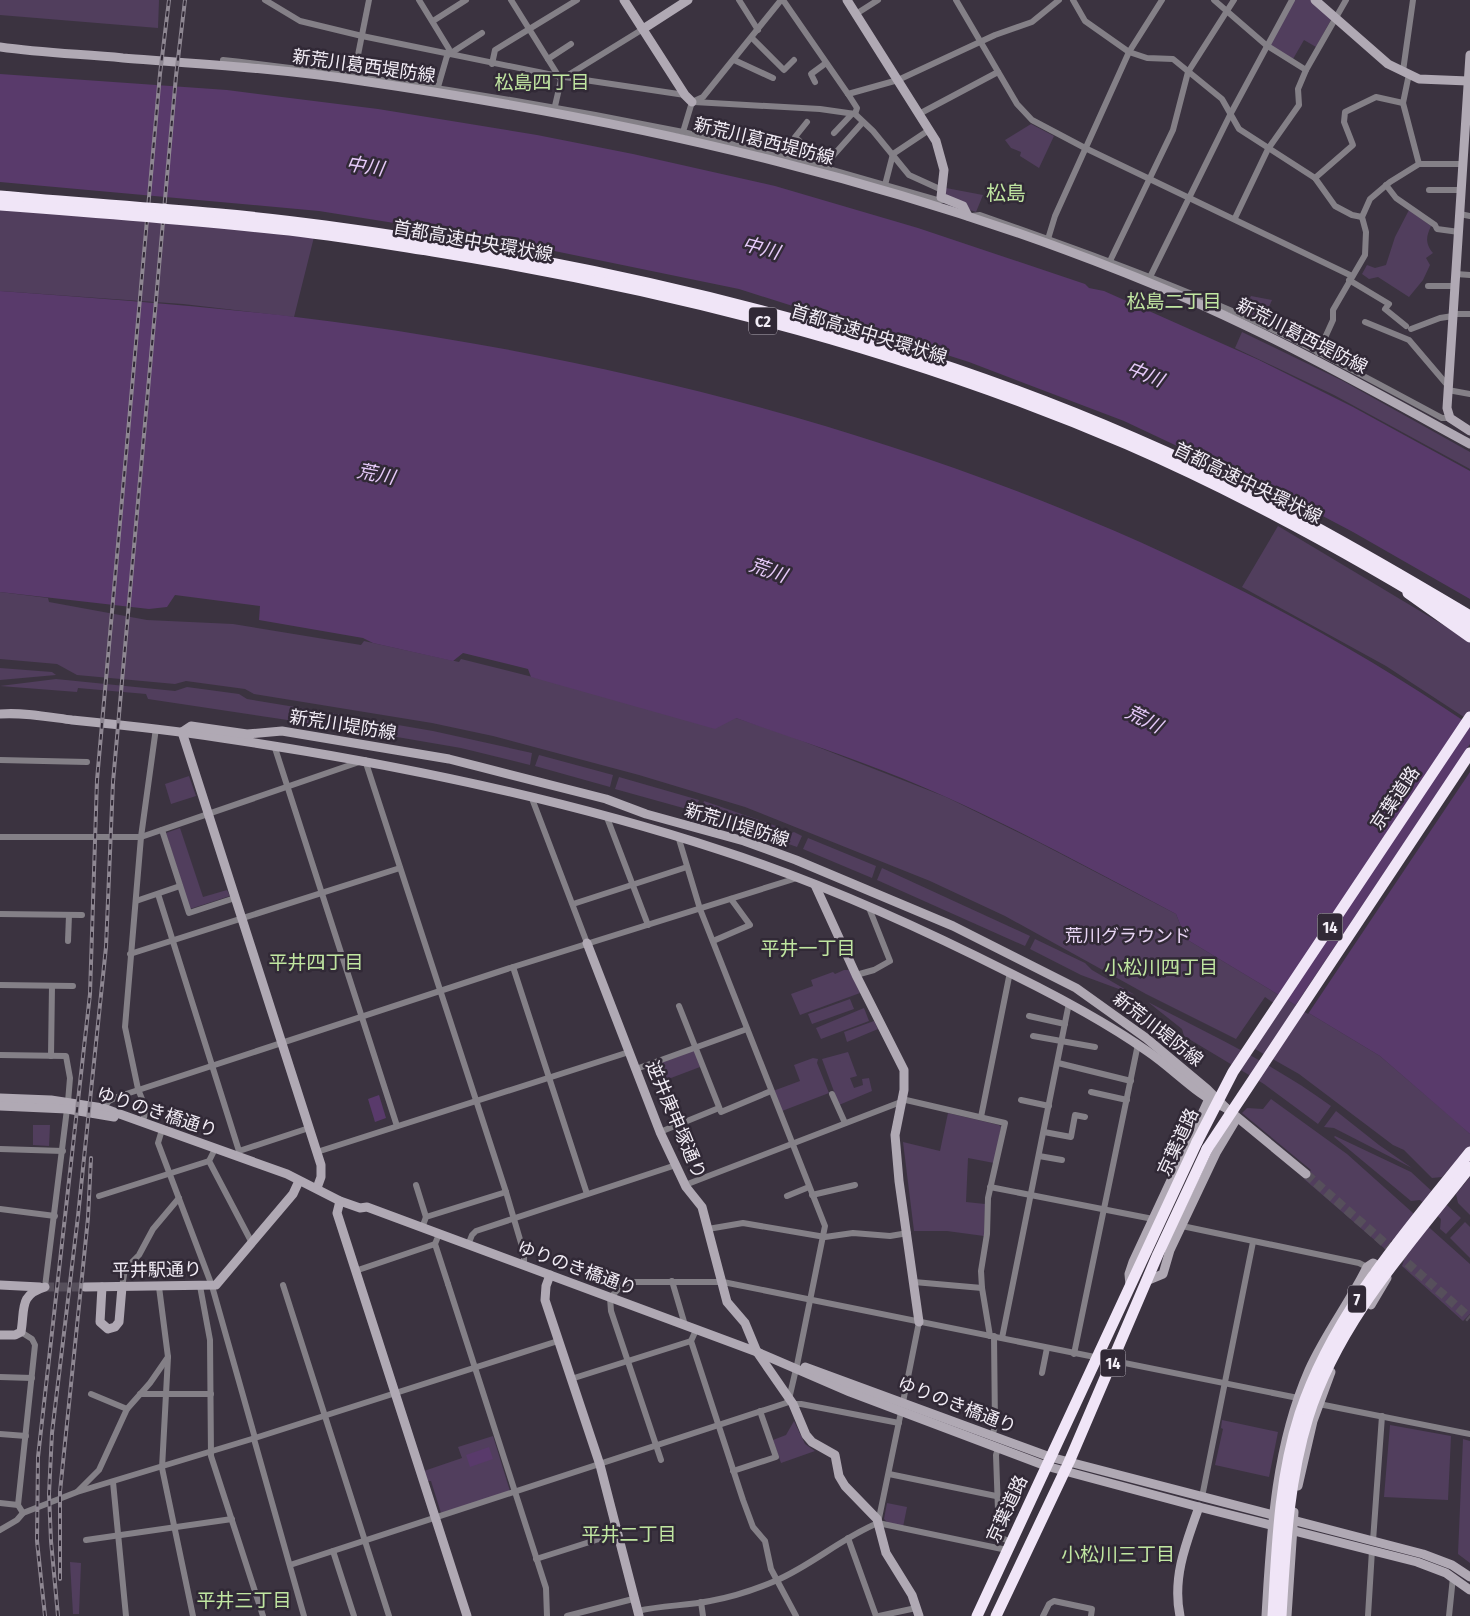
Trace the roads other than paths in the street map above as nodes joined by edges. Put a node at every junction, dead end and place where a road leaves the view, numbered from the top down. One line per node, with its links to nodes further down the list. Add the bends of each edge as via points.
1 (265, 0): 31 (street, via 300,21)
2 (369, 0): 31 (street)
3 (419, 0): 26 (street)
4 (466, 0): 26 (street)
5 (510, 0): 28 (street)
6 (576, 0): 28 (street)
7 (624, 0): 27 (main road)
8 (688, 0): 27 (main road)
9 (739, 0): 29 (street)
10 (782, 0): 29 (street); 44 (street)
11 (847, 0): 24 (main road)
12 (878, 0): 24 (street)
13 (956, 0): 33 (street)
14 (1059, 0): 33 (street, via 1032,22)
15 (1073, 0): 37 (street, via 1085,21)
16 (1162, 0): 37 (street)
17 (1214, 0): 23 (street)
18 (1234, 0): 23 (street)
19 (1292, 0): 35 (street)
20 (1315, 0): 25 (main road)
21 (1346, 0): 25 (street)
22 (1413, 0): 49 (street)
23 (1227, 11): 35 (street); 48 (street)
24 (856, 14): 53 (main road)
25 (1336, 18): 46 (street); 49 (main road, via 1388,64)
26 (433, 21): 38 (street, via 449,49)
27 (643, 28): 51 (street); 58 (main road)
28 (529, 29): 40 (street); 45 (street, via 495,50)
29 (758, 30): 32 (street)
30 (482, 33): 38 (street)
31 (362, 36): 38 (street); 50 (street)
32 (752, 38): 42 (street); 43 (street, via 784,70)
33 (981, 41): 47 (street); 53 (street)
34 (571, 44): 40 (street)
35 (1266, 45): 46 (street); 63 (street)
36 (0, 47): 61 (main road, 新荒川葛西堤防線, via 259,68)
37 (1129, 52): 48 (street, via 1147,58 1172,59); 72 (street)
38 (448, 55): 45 (street); 56 (street)
39 (1470, 55): 54 (main road)
40 (548, 59): 51 (street)
41 (222, 60): 50 (street)
42 (734, 60): 52 (street); 59 (street, via 704,97)
43 (794, 60)
44 (826, 63): 55 (street, via 811,74); 57 (street)
45 (492, 64): 51 (street)
46 (1306, 70): 73 (street, via 1298,90 1299,105)
47 (998, 72): 65 (street); 72 (street, via 1017,104 1032,120)
48 (1188, 72): 63 (street, via 1222,99); 79 (street, via 1173,130)
49 (1406, 73): 54 (main road, via 1419,79); 60 (street)
50 (354, 75): 56 (street)
51 (562, 76): 58 (street); 62 (street)
52 (774, 78)
53 (898, 80): 57 (street); 65 (main road)
54 (1469, 80): 77 (main road)
55 (815, 82)
56 (438, 87): 61 (street)
57 (848, 94): 64 (street, via 857,108)
58 (685, 95): 59 (main road)
59 (692, 102): 64 (street); 69 (street)
60 (1403, 102): 76 (street); 80 (street, via 1376,97 1345,112 1344,122 1352,144)
61 (531, 105): 62 (street); 71 (main road, 新荒川葛西堤防線)
62 (555, 106): 69 (street)
63 (1230, 113): 73 (street, via 1239,130); 87 (street)
64 (854, 114): 67 (street); 70 (street)
65 (919, 114): 68 (main road)
66 (807, 122): 75 (street, via 795,137 814,154)
67 (863, 122): 74 (street); 78 (street)
68 (929, 130): 74 (street); 85 (main road, via 943,160)
69 (683, 132): 71 (street)
70 (834, 134)
71 (714, 142): 75 (street); 90 (main road, 新荒川葛西堤防線)
72 (1085, 148): 79 (street); 95 (street)
73 (1268, 150): 80 (street); 93 (street)
74 (893, 154): 81 (street); 85 (street, via 909,175)
75 (811, 164): 78 (street)
76 (1419, 164): 77 (street); 82 (street)
77 (1463, 164): 84 (main road)
78 (823, 167): 81 (street)
79 (1150, 178): 87 (street); 96 (street)
80 (1315, 178): 92 (street, via 1334,206)
81 (885, 185): 85 (street, via 937,200)
82 (1386, 185): 92 (street, via 1370,199); 94 (street, via 1396,198 1437,229)
83 (1429, 190): 84 (street)
84 (1461, 190): 89 (main road)
85 (943, 195): 90 (main road, via 963,206)
86 (0, 196): 114 (highway, 首都高速中央環状線 / C2, bridge, via 285,220 508,254 684,292 856,338 1017,391 1162,450 1285,510)
87 (1189, 197): 93 (street); 99 (street)
88 (0, 205): 113 (highway, 首都高速中央環状線 / C2, bridge, via 182,219 376,242 556,272 749,317 912,364 1093,430 1283,518)
89 (1460, 214): 91 (street); 94 (main road)
90 (968, 216): 95 (street, via 980,216); 103 (main road, 新荒川葛西堤防線)
91 (1470, 216)
92 (1362, 217): 100 (street, via 1366,232 1365,255)
93 (1235, 218): 100 (street)
94 (1459, 232): 97 (main road)
95 (1048, 239): 96 (street)
96 (1110, 261): 99 (street)
97 (1456, 274): 98 (street); 102 (main road)
98 (1470, 275)
99 (1150, 277): 103 (street)
100 (1350, 278): 105 (street, via 1389,304 1386,309 1409,327); 107 (street, via 1333,310 1333,320)
101 (1428, 286): 102 (street)
102 (1455, 286): 105 (main road)
103 (1186, 295): 107 (street, via 1232,312); 112 (main road, 新荒川葛西堤防線, via 1320,361)
104 (1470, 314): 105 (street)
105 (1453, 315): 108 (main road)
106 (1365, 322): 108 (street, via 1409,340)
107 (1318, 353): 110 (street, via 1442,418)
108 (1448, 388): 109 (street); 110 (main road)
109 (1470, 394)
110 (1450, 418): 111 (main road)
111 (1470, 431)
112 (1470, 444)
113 (1392, 579): 115 (highway, 首都高速中央環状線 / C2, bridge); 116 (highway, bridge, via 1418,602)
114 (1470, 616)
115 (1470, 626)
116 (1470, 636)
117 (0, 714): 119 (main road, 新荒川堤防線)
118 (1470, 717): 268 (highway, 京葉道路 / 14, bridge, via 1233,1072)
119 (156, 728): 120 (main road, 新荒川堤防線); 133 (street)
120 (182, 732): 121 (main road, 新荒川堤防線); 128 (main road); 186 (main road, 新荒川堤防線, via 191,726 247,734 282,731 449,759 606,799 646,814 744,841 953,926 1076,988 1146,1038)
121 (274, 745): 124 (main road, 新荒川堤防線); 126 (street)
122 (1470, 754): 261 (highway, 京葉道路 / 14, bridge, via 1207,1149)
123 (0, 760): 125 (street)
124 (365, 760): 126 (street); 127 (main road, 新荒川堤防線); 135 (street)
125 (88, 762)
126 (287, 787): 128 (street); 141 (street)
127 (531, 796): 129 (main road, 新荒川堤防線); 145 (street, 逆井庚申塚通り)
128 (207, 814): 130 (street); 142 (main road)
129 (606, 815): 131 (main road, 新荒川堤防線); 137 (street)
130 (162, 830): 133 (street); 139 (street)
131 (678, 836): 134 (street); 136 (main road, 新荒川堤防線)
132 (0, 837): 133 (street)
133 (142, 837): 144 (street)
134 (687, 867): 137 (street); 146 (street)
135 (400, 868): 141 (street); 164 (street)
136 (797, 878): 138 (main road, 新荒川堤防線); 143 (street)
137 (633, 884): 145 (street); 152 (street)
138 (815, 885): 147 (main road, 新荒川堤防線); 160 (main road)
139 (180, 886): 140 (street); 142 (street, via 189,913)
140 (158, 894): 144 (street); 155 (street)
141 (321, 894): 151 (street); 167 (street)
142 (234, 898): 151 (main road)
143 (731, 899): 146 (street); 154 (street, via 750,925)
144 (136, 900): 157 (street)
145 (573, 904): 156 (street, 逆井庚申塚通り)
146 (700, 908): 152 (street); 154 (street)
147 (869, 908): 159 (main road, 新荒川堤防線); 160 (street, via 890,961)
148 (0, 914): 149 (street)
149 (69, 915): 150 (street); 153 (street)
150 (82, 915)
151 (241, 919): 155 (street); 173 (main road)
152 (648, 925): 156 (street)
153 (68, 941)
154 (713, 941): 170 (street)
155 (172, 942): 157 (street); 181 (street)
156 (587, 944): 158 (street); 177 (main road, 逆井庚申塚通り)
157 (130, 954): 187 (street, via 125,1027)
158 (513, 967): 164 (street); 184 (street)
159 (1010, 972): 165 (main road, 新荒川堤防線); 202 (street)
160 (856, 976): 196 (main road, via 904,1070)
161 (0, 985): 162 (street)
162 (52, 986): 163 (street); 179 (street)
163 (73, 986)
164 (440, 990): 167 (street); 195 (street)
165 (1070, 1003): 169 (street); 174 (main road, 新荒川堤防線)
166 (679, 1006): 175 (street)
167 (362, 1016): 173 (street); 207 (street)
168 (1029, 1016): 169 (street)
169 (1065, 1024): 172 (street)
170 (747, 1029): 175 (street); 188 (street)
171 (1033, 1036): 172 (street)
172 (1062, 1041): 176 (street); 180 (street)
173 (281, 1042): 181 (street); 208 (main road)
174 (1138, 1044): 183 (main road, 新荒川堤防線); 185 (street)
175 (695, 1047): 182 (street); 201 (street)
176 (1095, 1047)
177 (630, 1052): 182 (main road, 逆井庚申塚通り); 184 (street)
178 (0, 1055): 179 (street)
179 (51, 1056): 197 (street, via 66,1056 70,1078)
180 (1058, 1063): 185 (street); 199 (street)
181 (211, 1065): 187 (street); 217 (street)
182 (636, 1069): 209 (main road, 逆井庚申塚通り)
183 (1181, 1076): 186 (main road); 192 (main road, 新荒川堤防線)
184 (549, 1078): 195 (street); 233 (street)
185 (1131, 1081): 194 (street)
186 (1204, 1086): 192 (main road, 新荒川堤防線)
187 (138, 1089): 200 (street, via 109,1101); 205 (street, via 146,1109)
188 (771, 1092): 201 (street, via 721,1112); 212 (street)
189 (1091, 1092): 194 (street)
190 (832, 1094): 206 (street)
191 (0, 1098): 197 (main road, ゆりのき橋通り)
192 (1212, 1099): 204 (main road, 新荒川堤防線); 246 (main road)
193 (1021, 1100): 199 (street)
194 (1127, 1100): 242 (street)
195 (476, 1101): 207 (street); 232 (street)
196 (902, 1101): 202 (street); 206 (street); 250 (main road, via 895,1135)
197 (68, 1105): 198 (main road, ゆりのき橋通り); 200 (main road, ゆりのき橋通り); 211 (main road, ゆりのき橋通り); 214 (street)
198 (0, 1106)
199 (1049, 1106): 210 (street)
200 (104, 1108): 205 (main road, ゆりのき橋通り)
201 (719, 1108): 209 (street)
202 (981, 1117): 230 (street, via 1005,1123)
203 (1085, 1117): 210 (street, via 1075,1115 1071,1138)
204 (1237, 1118): 224 (main road, 新荒川堤防線); 247 (main road, via 1216,1153)
205 (144, 1121): 217 (main road, ゆりのき橋通り)
206 (845, 1123): 212 (street)
207 (397, 1126): 215 (street)
208 (309, 1128): 215 (main road); 217 (street)
209 (660, 1132): 221 (main road, 逆井庚申塚通り)
210 (1044, 1132): 218 (street)
211 (161, 1133): 219 (main road, ゆりのき橋通り); 223 (street, via 158,1143)
212 (792, 1143): 227 (street); 229 (street)
213 (0, 1149): 214 (street)
214 (63, 1150): 243 (street)
215 (317, 1152): 231 (main road, via 322,1173)
216 (1470, 1152): 387 (highway, 7, bridge, via 1350,1310 1311,1386 1294,1436 1285,1478)
217 (239, 1154): 225 (main road, ゆりのき橋通り)
218 (1039, 1156): 220 (street); 237 (street)
219 (211, 1157): 223 (street); 225 (main road, ゆりのき橋通り); 254 (street)
220 (1062, 1160)
221 (676, 1165): 227 (main road, 逆井庚申塚通り); 233 (street)
222 (1470, 1168): 388 (highway, 7, bridge, via 1357,1315 1317,1392 1300,1446 1294,1479)
223 (170, 1174): 235 (street); 238 (street)
224 (1306, 1174)
225 (298, 1181): 231 (main road, ゆりのき橋通り); 254 (main road, 平井駅通り, via 293,1194)
226 (416, 1185): 244 (street)
227 (685, 1185): 249 (main road, 逆井庚申塚通り, via 702,1207)
228 (855, 1185): 234 (street)
229 (809, 1187): 234 (street); 236 (street)
230 (990, 1187): 237 (street); 276 (street)
231 (319, 1189): 239 (main road); 240 (main road, via 346,1196)
232 (506, 1192): 244 (street); 245 (street)
233 (587, 1194): 245 (street)
234 (812, 1195): 252 (street, via 825,1226)
235 (99, 1196)
236 (787, 1196)
237 (1031, 1196): 242 (street); 286 (street)
238 (179, 1198): 270 (street); 273 (street, via 153,1229 139,1255 125,1269)
239 (340, 1200): 240 (main road, via 360,1208); 259 (main road, via 337,1214)
240 (367, 1207): 248 (main road, ゆりのき橋通り)
241 (0, 1209): 243 (street)
242 (1104, 1210): 246 (street); 291 (street)
243 (55, 1216): 271 (street)
244 (426, 1217): 248 (street)
245 (514, 1219): 256 (street, via 474,1232); 257 (street, via 524,1253)
246 (1153, 1220): 268 (main road, via 1132,1262)
247 (1182, 1226): 253 (street); 261 (main road, via 1163,1274)
248 (422, 1228): 251 (main road, ゆりのき橋通り)
249 (708, 1229): 252 (street, via 743,1223); 263 (main road, 逆井庚申塚通り)
250 (908, 1233): 252 (street); 264 (main road)
251 (439, 1234): 255 (street); 256 (main road, ゆりのき橋通り)
252 (823, 1236): 278 (street)
253 (1253, 1242): 258 (street); 302 (street)
254 (252, 1243): 270 (main road, 平井駅通り)
255 (435, 1244): 259 (street); 297 (street)
256 (468, 1245): 257 (main road, ゆりのき橋通り)
257 (524, 1266): 260 (main road, ゆりのき橋通り)
258 (1367, 1267): 308 (main road, via 1325,1338); 311 (main road, via 1373,1263 1382,1267 1387,1274 1386,1282 1343,1349)
259 (355, 1271): 307 (main road)
260 (550, 1275): 277 (main road, ゆりのき橋通り); 287 (main road, via 545,1296)
261 (1146, 1281): 295 (highway, 京葉道路 / 14)
262 (672, 1282): 263 (street); 277 (street, via 630,1282 623,1284); 281 (street)
263 (722, 1282): 278 (street); 290 (main road, 逆井庚申塚通り, via 727,1302 745,1324)
264 (914, 1282): 276 (street); 280 (main road)
265 (0, 1285): 266 (main road)
266 (13, 1285): 271 (main road); 279 (main road)
267 (283, 1285): 315 (street)
268 (1130, 1285): 293 (highway, 京葉道路 / 14)
269 (200, 1286): 270 (main road, 平井駅通り); 274 (main road, 平井駅通り); 306 (street, via 210,1340)
270 (212, 1286): 323 (street)
271 (46, 1287): 279 (main road, via 32,1291)
272 (85, 1287): 275 (main road, 平井駅通り)
273 (122, 1287): 274 (main road, 平井駅通り); 275 (main road, 平井駅通り); 275 (main road, via 119,1322 108,1329 100,1322)
274 (159, 1287): 292 (street)
275 (102, 1288)
276 (982, 1288): 285 (street)
277 (610, 1298): 281 (main road, ゆりのき橋通り); 294 (street, via 611,1311)
278 (810, 1300): 280 (street); 296 (street)
279 (25, 1301): 283 (main road)
280 (919, 1322): 285 (street); 310 (street)
281 (684, 1325): 282 (main road, ゆりのき橋通り)
282 (696, 1330): 288 (street); 290 (main road, ゆりのき橋通り)
283 (21, 1332): 284 (main road); 300 (street, via 35,1345)
284 (0, 1335)
285 (992, 1336): 286 (street); 322 (street, via 995,1426)
286 (1002, 1338): 289 (street)
287 (558, 1341): 297 (street); 301 (main road)
288 (691, 1341): 294 (street); 318 (street)
289 (1047, 1348): 291 (street); 298 (street)
290 (757, 1352): 296 (main road, ゆりのき橋通り); 309 (main road, 逆井庚申塚通り)
291 (1074, 1354): 293 (street)
292 (168, 1357): 304 (street); 305 (street)
293 (1097, 1357): 295 (street); 328 (highway, 京葉道路 / 14)
294 (628, 1362): 301 (street); 324 (street)
295 (1113, 1362): 302 (street); 330 (highway, 京葉道路 / 14)
296 (797, 1367): 309 (street); 310 (main road, ゆりのき橋通り); 314 (main road, ゆりのき橋通り)
297 (474, 1368): 307 (street); 336 (street)
298 (1042, 1373)
299 (0, 1378): 300 (street)
300 (32, 1378): 321 (street)
301 (571, 1378): 329 (main road)
302 (1224, 1383): 308 (street); 338 (street)
303 (91, 1394): 312 (street)
304 (140, 1394): 305 (street); 312 (street)
305 (167, 1394): 306 (street); 331 (street)
306 (211, 1394): 326 (street)
307 (395, 1394): 315 (street); 343 (main road)
308 (1298, 1398): 345 (main road, via 1280,1462)
309 (791, 1402): 313 (street); 317 (street); 346 (main road, 逆井庚申塚通り, via 806,1435 835,1455 841,1481 874,1514)
310 (903, 1402): 322 (main road, ゆりのき橋通り)
311 (1319, 1404): 316 (street); 347 (main road, via 1307,1443)
312 (127, 1409): 335 (street, via 99,1470)
313 (760, 1412): 318 (street); 332 (street, via 776,1457)
314 (901, 1412): 317 (street); 325 (main road, ゆりのき橋通り)
315 (325, 1416): 323 (street); 354 (street)
316 (1382, 1416): 320 (street); 355 (street)
317 (900, 1423): 333 (street)
318 (718, 1426): 324 (street); 332 (street)
319 (0, 1434): 321 (street)
320 (1470, 1434)
321 (26, 1436): 340 (street)
322 (992, 1437): 328 (main road, ゆりのき橋通り)
323 (255, 1439): 326 (street); 359 (street)
324 (657, 1446): 327 (street); 329 (street)
325 (998, 1448): 328 (main road, ゆりのき橋通り); 337 (street)
326 (211, 1452): 331 (street); 344 (street)
327 (661, 1460)
328 (1048, 1461): 330 (main road, ゆりのき橋通り); 356 (highway, 京葉道路 / 14)
329 (600, 1465): 336 (street); 350 (main road)
330 (1067, 1466): 338 (main road); 341 (main road); 382 (highway, 京葉道路 / 14)
331 (162, 1468): 334 (street); 348 (street)
332 (733, 1471): 362 (street, via 753,1528 765,1540 771,1569)
333 (889, 1474): 337 (street); 346 (street)
334 (113, 1482): 335 (street); 351 (street)
335 (77, 1492): 342 (street)
336 (515, 1492): 343 (street); 358 (street)
337 (996, 1496): 356 (street, via 999,1537)
338 (1202, 1497): 345 (main road)
339 (0, 1503): 340 (street)
340 (18, 1505): 342 (street)
341 (1198, 1508): 345 (main road); 385 (main road, via 1179,1568)
342 (23, 1513): 349 (street)
343 (435, 1518): 354 (street); 375 (main road)
344 (232, 1520): 348 (street); 371 (street)
345 (1272, 1520): 347 (main road); 386 (main road)
346 (878, 1523): 352 (street); 356 (street); 366 (main road, 逆井庚申塚通り, via 890,1561 912,1595)
347 (1293, 1525): 355 (main road); 389 (main road)
348 (174, 1528): 351 (street); 370 (street)
349 (0, 1530)
350 (618, 1533): 358 (street); 364 (main road)
351 (118, 1536): 353 (street); 369 (street)
352 (848, 1538): 362 (street); 380 (street)
353 (86, 1540)
354 (365, 1541): 357 (street); 374 (street)
355 (1373, 1545): 360 (main road); 361 (main road, via 1440,1560); 390 (street)
356 (1009, 1546): 381 (highway, 京葉道路 / 14)
357 (333, 1551): 359 (street); 373 (street)
358 (536, 1559): 376 (street, via 546,1588)
359 (290, 1565): 372 (street)
360 (1453, 1577): 363 (main road); 391 (street)
361 (1470, 1577)
362 (778, 1580): 365 (street, via 741,1594); 379 (street)
363 (1470, 1590)
364 (633, 1599): 367 (main road); 368 (street)
365 (701, 1602): 367 (street, via 660,1605); 378 (street)
366 (918, 1612): 380 (street)
367 (639, 1613)
368 (584, 1614): 377 (street)
369 (126, 1616)
370 (193, 1616)
371 (263, 1616)
372 (304, 1616)
373 (354, 1616)
374 (389, 1616)
375 (467, 1616)
376 (547, 1616)
377 (567, 1616)
378 (703, 1616)
379 (796, 1616)
380 (878, 1616)
381 (977, 1616)
382 (996, 1616)
383 (1043, 1616): 384 (street, via 1054,1601 1092,1609)
384 (1091, 1616)
385 (1180, 1616)
386 (1266, 1616)
387 (1273, 1616)
388 (1281, 1616)
389 (1287, 1616)
390 (1368, 1616)
391 (1449, 1616)

